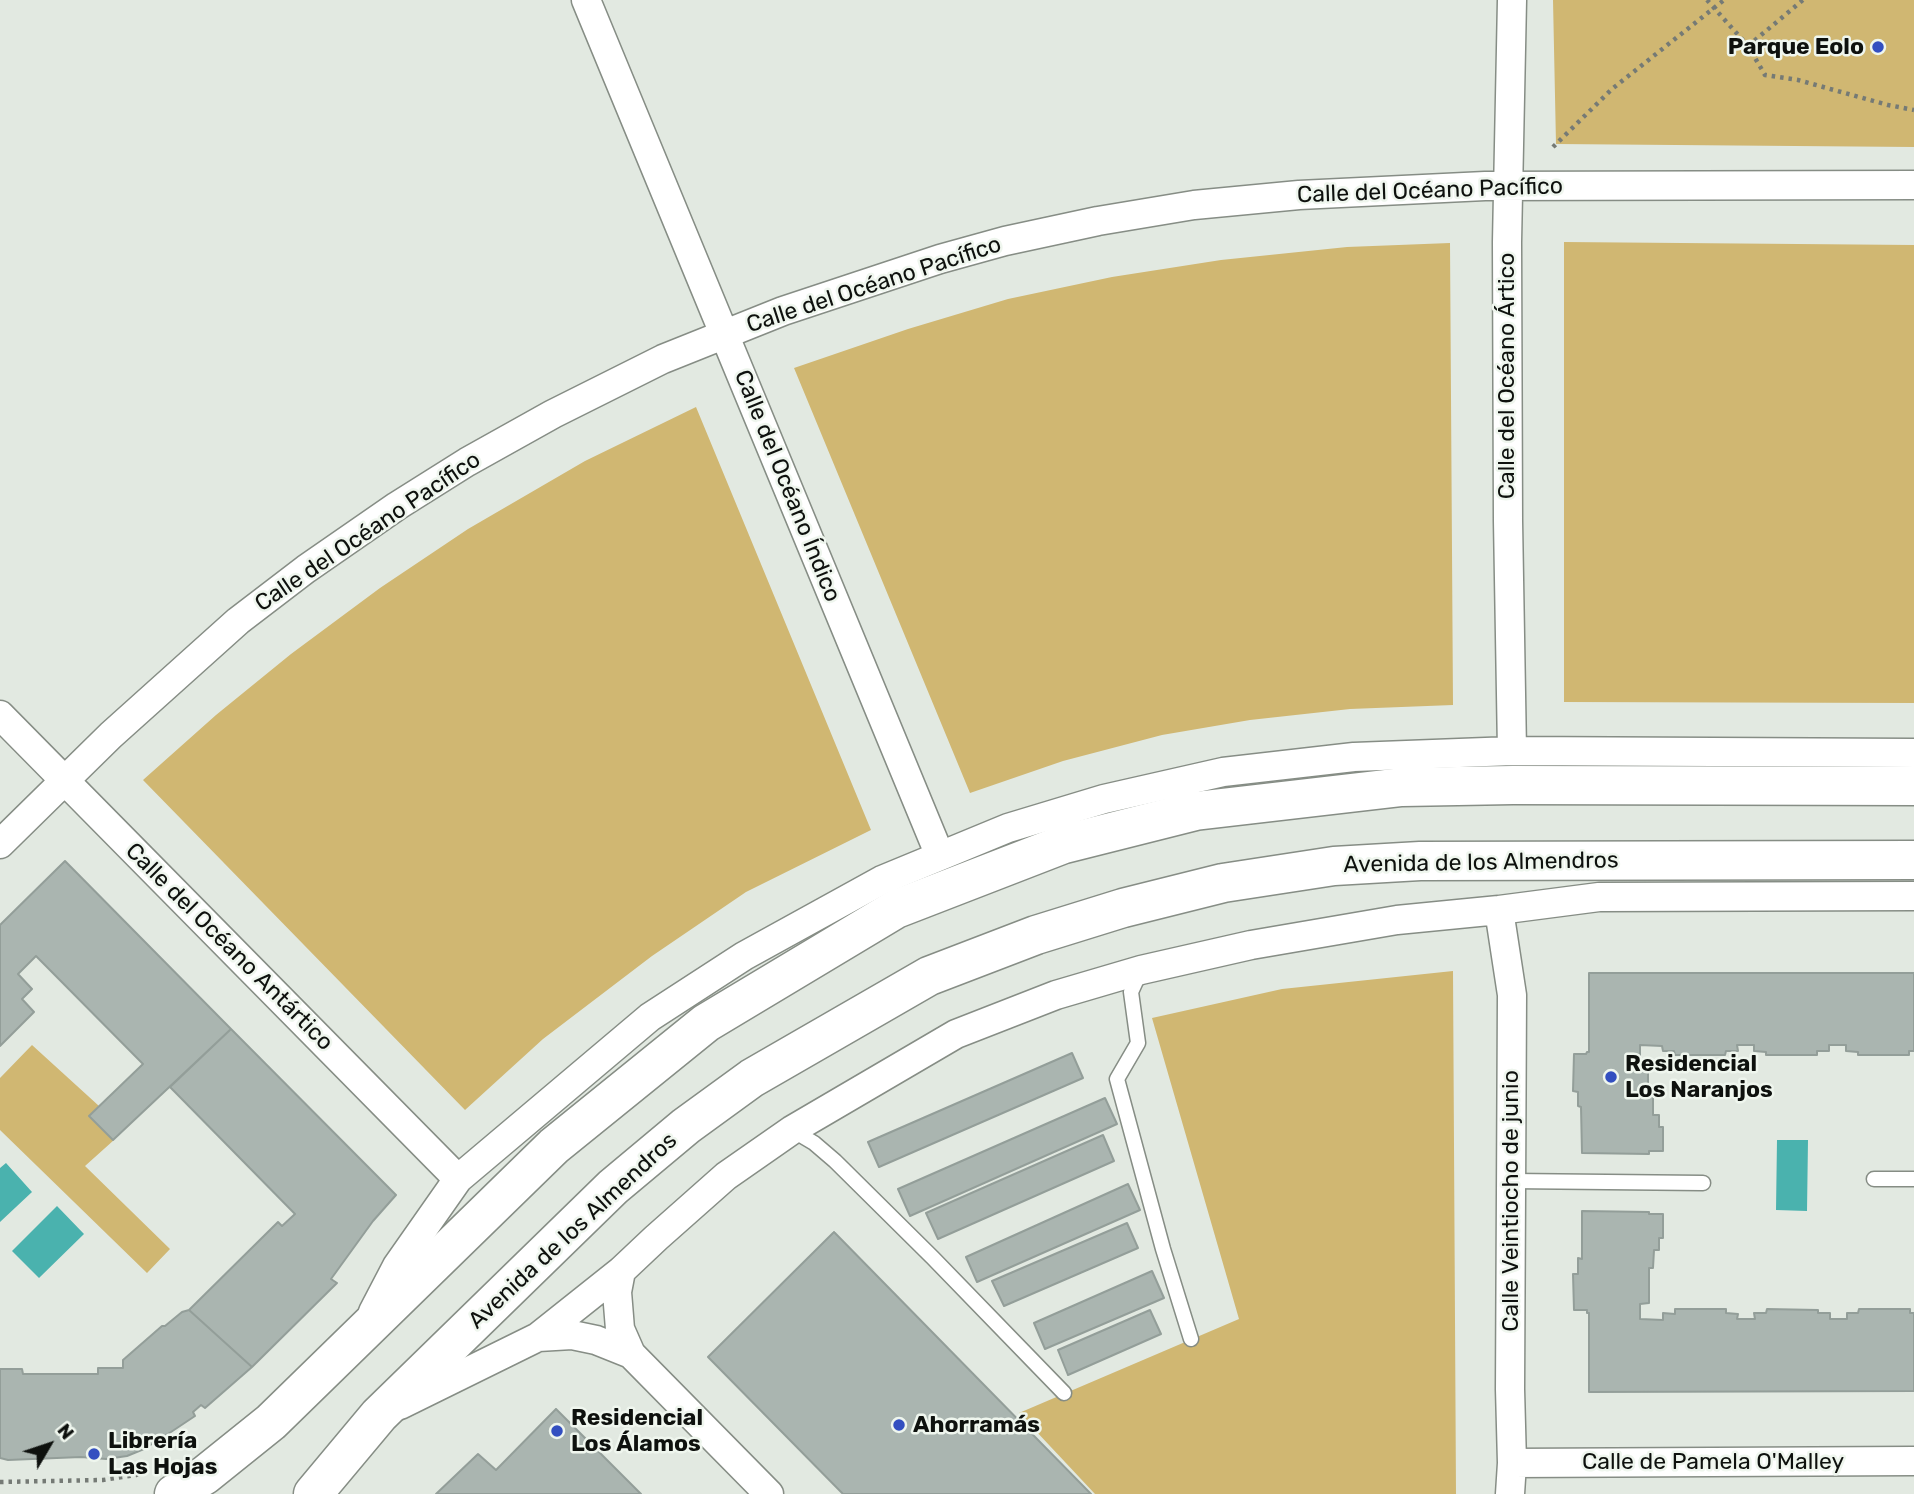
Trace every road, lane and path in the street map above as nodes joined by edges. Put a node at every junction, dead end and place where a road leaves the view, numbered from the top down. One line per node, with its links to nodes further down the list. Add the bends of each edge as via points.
1 (586, 0): 12 (street, Calle del Océano Índico)
2 (1512, 0): 11 (street, Calle del Océano Ártico)
3 (1707, 0): 6 (path)
4 (1724, 0): 6 (path)
5 (1803, 0): 7 (path)
6 (1715, 7): 7 (path); 9 (path, via 1612,89)
7 (1748, 46): 8 (path, via 1765,75)
8 (1914, 110)
9 (1553, 147)
10 (1914, 185): 11 (street, Calle del Océano Pacífico)
11 (1507, 187): 12 (street, Calle del Océano Pacífico, via 1299,195 1195,205 1098,222 940,259); 14 (street, Calle del Océano Ártico)
12 (724, 334): 18 (street, Calle del Océano Pacífico, via 553,414 397,506 238,621); 25 (street, Calle del Océano Índico)
13 (0, 715): 18 (street, Calle del Océano Antártico)
14 (1512, 751): 15 (street); 17 (street)
15 (1717, 752): 16 (street); 19 (street)
16 (1914, 753)
17 (1338, 758): 21 (street); 22 (street, via 1223,772)
18 (65, 780): 24 (street, Calle del Océano Pacífico); 33 (street, Calle del Océano Antártico)
19 (1776, 786): 20 (street); 21 (street, via 1402,787)
20 (1914, 786)
21 (1297, 800): 23 (street, via 1195,811)
22 (1077, 807): 23 (street); 25 (street)
23 (1133, 827): 39 (street, via 1063,844 897,909 706,1023 554,1146)
24 (0, 845)
25 (940, 856): 33 (street, via 883,880 744,956 650,1017)
26 (1914, 860): 27 (street, Avenida de los Almendros)
27 (1749, 861): 29 (street); 44 (street, Avenida de los Almendros, via 1420,861 1334,866 1223,883 1123,908 929,976 752,1078 686,1126 613,1187)
28 (1914, 896): 29 (street, Avenida de los Almendros)
29 (1696, 897): 30 (street, Avenida de los Almendros, via 1599,897)
30 (1499, 910): 31 (street, Avenida de los Almendros, via 1383,922); 36 (street, Calle Veintiocho de junio, via 1512,996)
31 (1140, 970): 32 (street, Avenida de los Almendros, via 1056,995 956,1034); 41 (lane, via 1131,992 1138,1043 1118,1079)
32 (792, 1130): 38 (street, Avenida de los Almendros, via 726,1176); 43 (lane, via 835,1161)
33 (458, 1179): 39 (street, via 397,1266)
34 (1874, 1179): 35 (lane)
35 (1914, 1180)
36 (1511, 1181): 37 (lane); 46 (street, Calle Veintiocho de junio)
37 (1703, 1183)
38 (621, 1271): 40 (street, Avenida de los Almendros); 42 (street, via 617,1292 620,1329)
39 (362, 1332): 47 (street, via 271,1422)
40 (538, 1338): 42 (street, via 572,1335); 44 (street, Avenida de los Almendros)
41 (1191, 1339)
42 (631, 1354): 49 (street)
43 (1064, 1392)
44 (379, 1415): 48 (street, Avenida de los Almendros)
45 (1914, 1461): 46 (street, Calle de Pamela O'Malley)
46 (1512, 1463): 50 (street, Calle Veintiocho de junio)
47 (174, 1494)
48 (313, 1494)
49 (769, 1494)
50 (1510, 1494)

